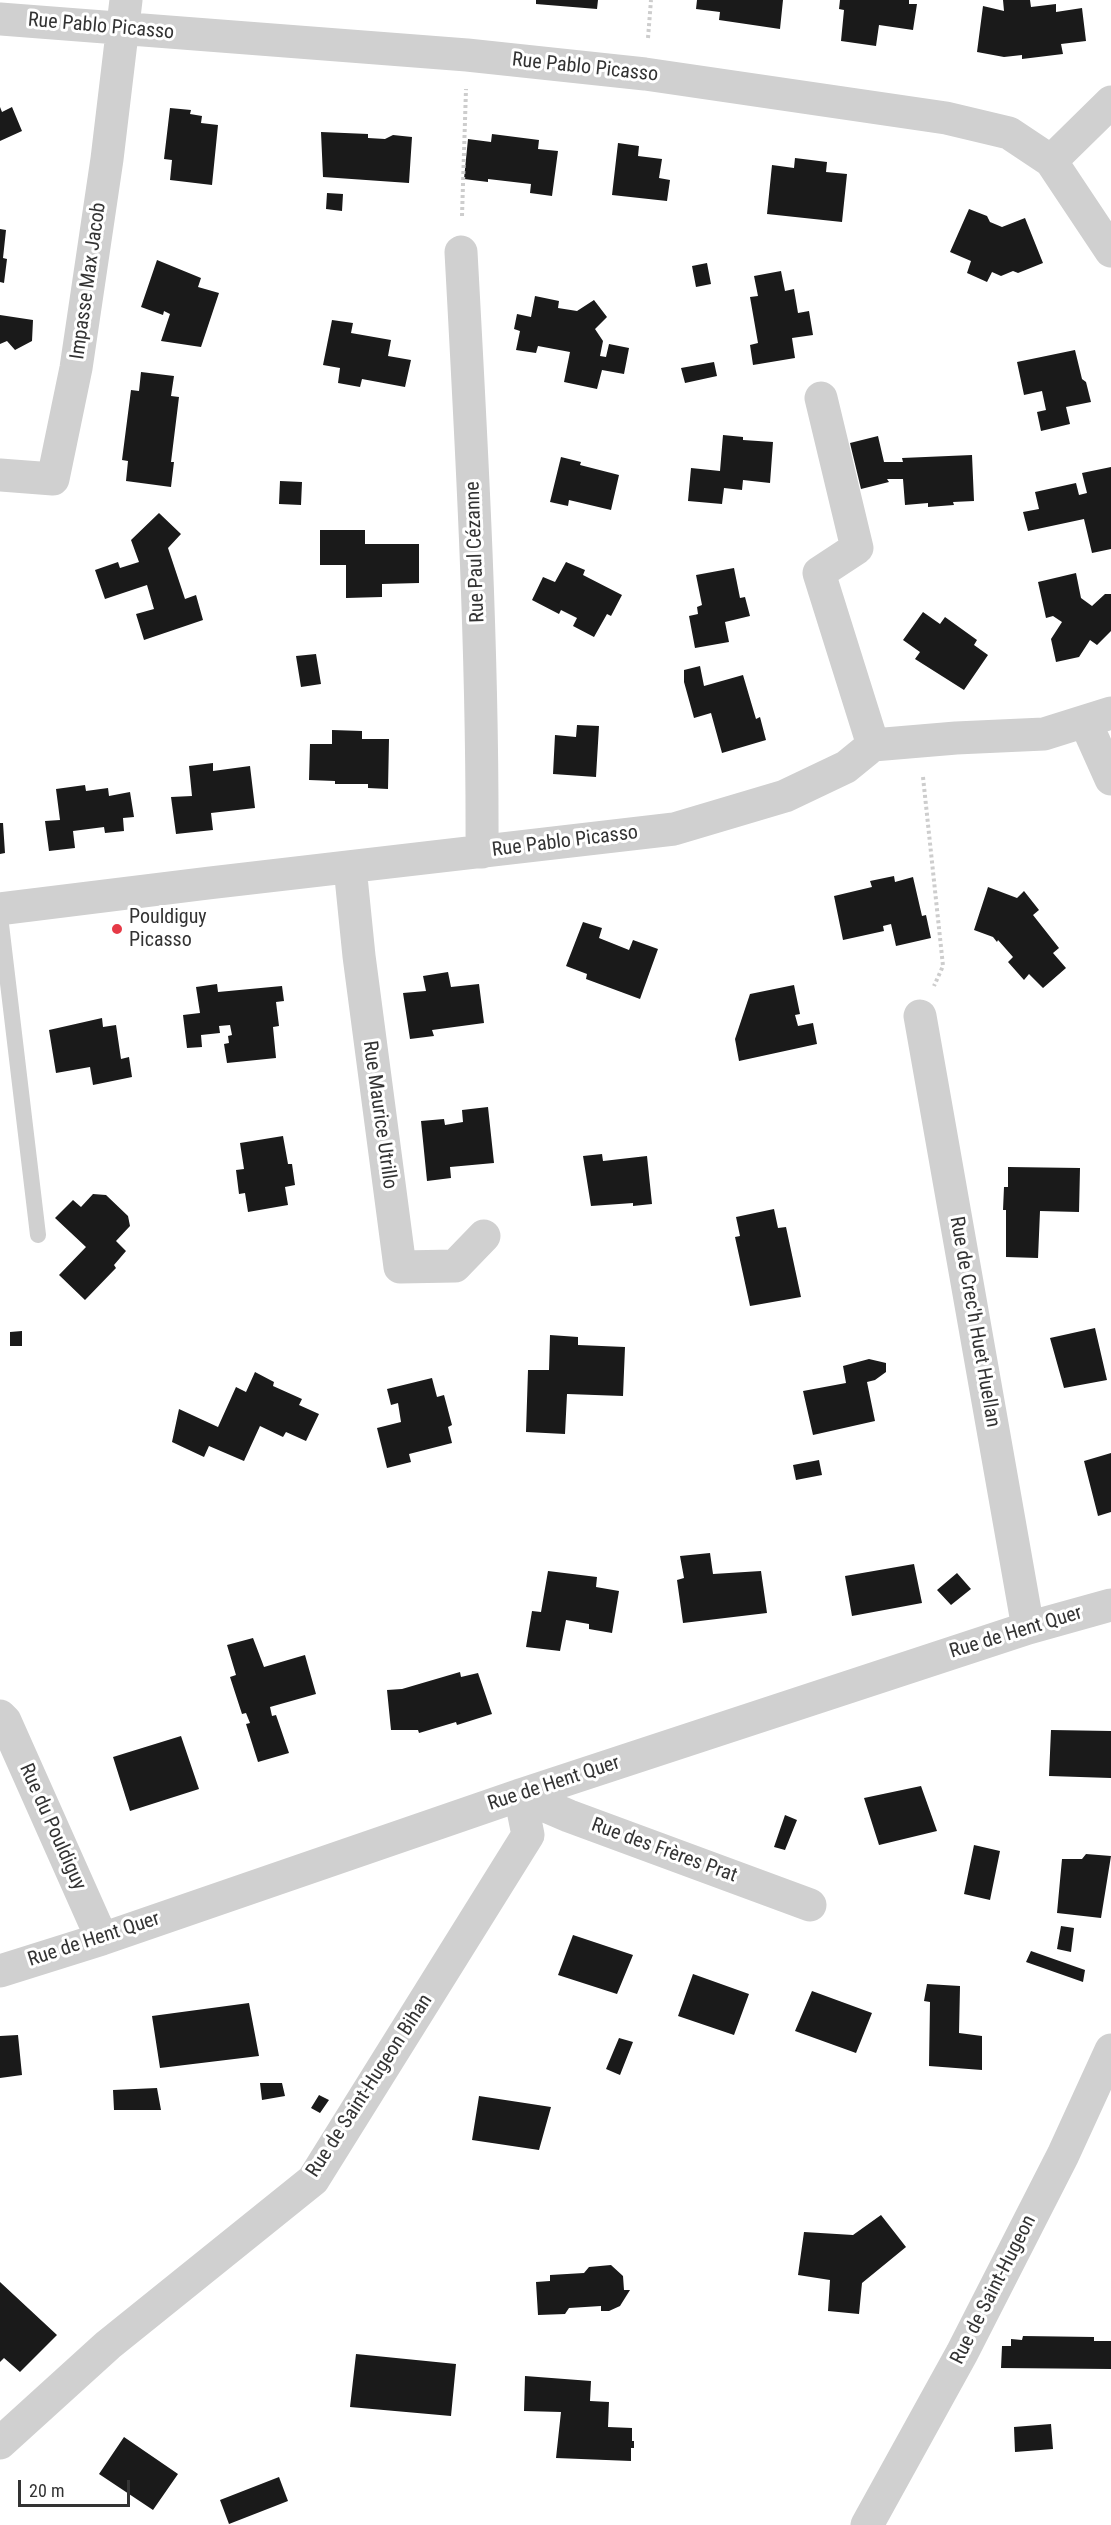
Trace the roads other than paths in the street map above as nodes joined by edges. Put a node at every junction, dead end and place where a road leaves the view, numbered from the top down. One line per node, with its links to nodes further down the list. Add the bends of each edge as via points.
1 (125, 15): 2 (street, Rue Pablo Picasso); 4 (street, Rue Pablo Picasso, via 645,74 945,118 1009,133); 8 (street, Impasse Max Jacob, via 76,368 53,479)
2 (0, 19)
3 (1111, 102): 4 (street)
4 (1050, 161): 5 (street, Rue Pablo Picasso)
5 (1111, 250)
6 (461, 252): 12 (street, Rue Paul Cézanne, via 475,500)
7 (821, 398): 10 (street, via 857,548 819,573)
8 (0, 476)
9 (1098, 717): 10 (street, via 1044,734); 11 (street)
10 (873, 745): 12 (street, Rue Pablo Picasso, via 846,767 784,796 674,829)
11 (1111, 779)
12 (482, 852): 13 (street, Rue Pablo Picasso)
13 (350, 867): 14 (street, Rue Pablo Picasso); 18 (street, Rue Maurice Utrillo, via 400,1267 455,1266)
14 (0, 909)
15 (0, 916): 17 (lane)
16 (920, 1016): 20 (street, Rue de Crec'h Huet Huellan)
17 (38, 1235)
18 (484, 1236)
19 (1111, 1605): 20 (street, Rue de Hent Quer)
20 (1028, 1628): 22 (street, Rue de Hent Quer)
21 (0, 1716): 24 (street, Rue du Pouldiguy)
22 (520, 1795): 23 (street, Rue des Frères Prat); 24 (street, Rue de Hent Quer); 27 (street, Rue de Saint-Hugeon Bihan, via 528,1835 313,2180 108,2345)
23 (810, 1905)
24 (102, 1939): 25 (street, Rue de Hent Quer)
25 (0, 1971)
26 (1111, 2050): 28 (street, Rue de Saint-Hugeon, via 1063,2155 962,2354)
27 (0, 2443)
28 (867, 2525)

